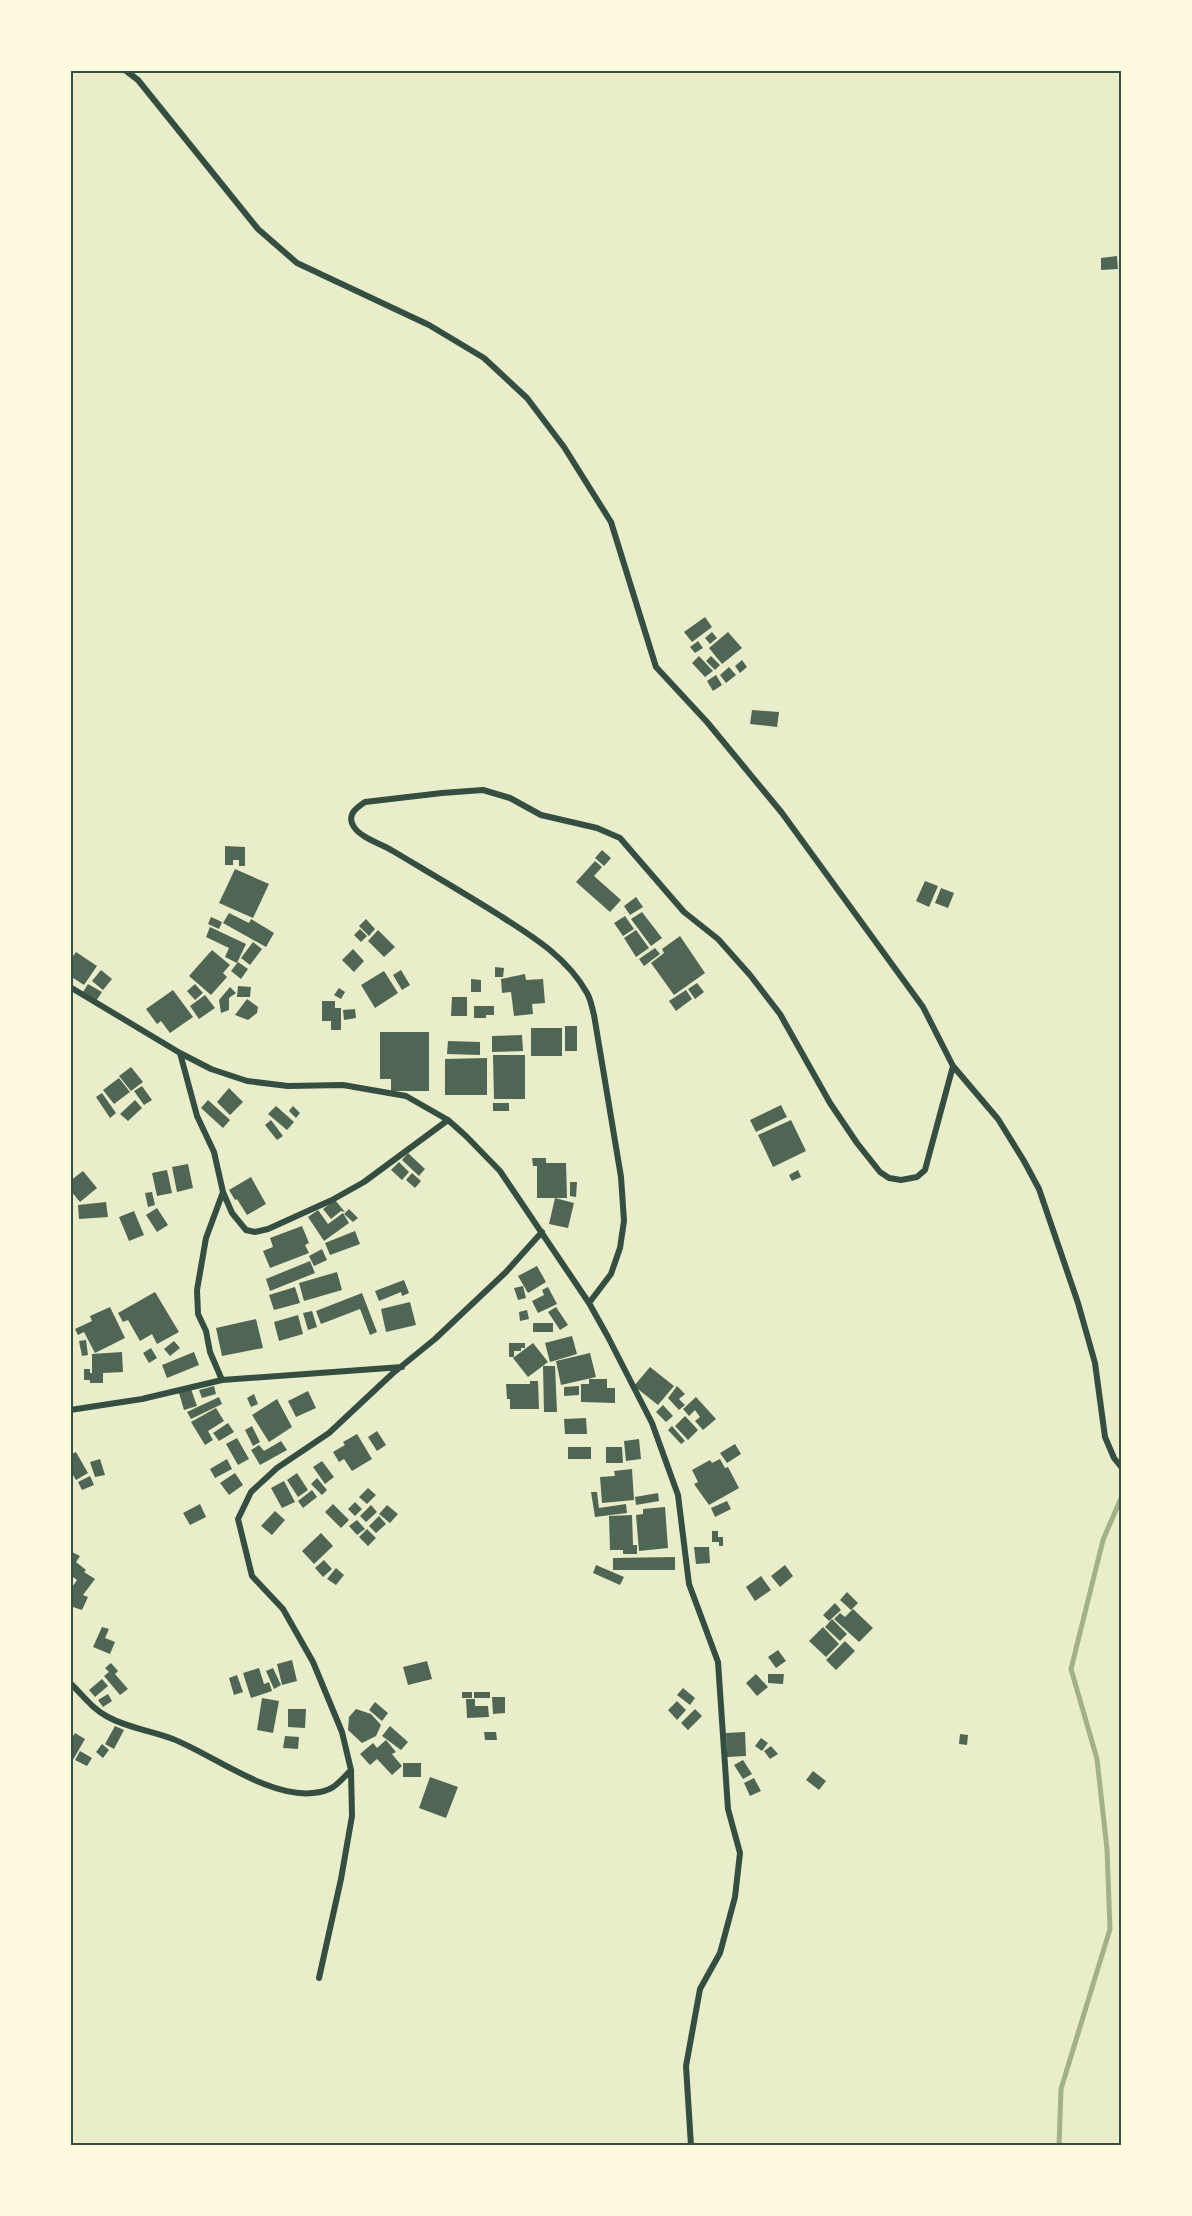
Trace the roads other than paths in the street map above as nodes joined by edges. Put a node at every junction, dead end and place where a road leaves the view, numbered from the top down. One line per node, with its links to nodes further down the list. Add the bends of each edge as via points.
1 (125, 70): 4 (street, via 138,80 258,229 297,263 429,325 484,358 527,398 564,447 611,522 656,667 788,822 923,1007)
2 (70, 987): 3 (street)
3 (180, 1053): 5 (street, via 247,1082 343,1085 406,1096); 6 (street, via 197,1116 214,1152)
4 (953, 1066): 8 (street, via 925,1170 917,1177 890,1178 856,1143 780,1014 750,975 718,939 684,912 620,838 597,828 541,815 510,798 483,790 365,802 351,813 354,827 362,834 547,946 573,972 588,995 621,1177 624,1221 611,1274); 12 (street, via 998,1119 1039,1189 1095,1363 1105,1437)
5 (448, 1120): 6 (street, via 364,1182 268,1229 246,1230 232,1213); 7 (street, via 500,1171)
6 (223, 1192): 10 (street, via 206,1238 197,1290 198,1314)
7 (542, 1232): 8 (street); 9 (street, via 506,1272)
8 (589, 1304): 16 (street, via 652,1423 678,1495 689,1584 718,1662 728,1809 740,1853 735,1897 720,1953 700,1989 686,2066)
9 (402, 1366): 10 (street); 14 (street, via 329,1433 277,1468 251,1492 238,1519 252,1576 284,1609 313,1662 342,1732)
10 (222, 1380): 11 (street, via 142,1399)
11 (70, 1410)
12 (1122, 1467)
13 (70, 1683): 14 (street, via 107,1717 174,1739 273,1787 311,1794 331,1790)
14 (351, 1770): 15 (street, via 351,1816)
15 (319, 1978)
16 (691, 2145)

